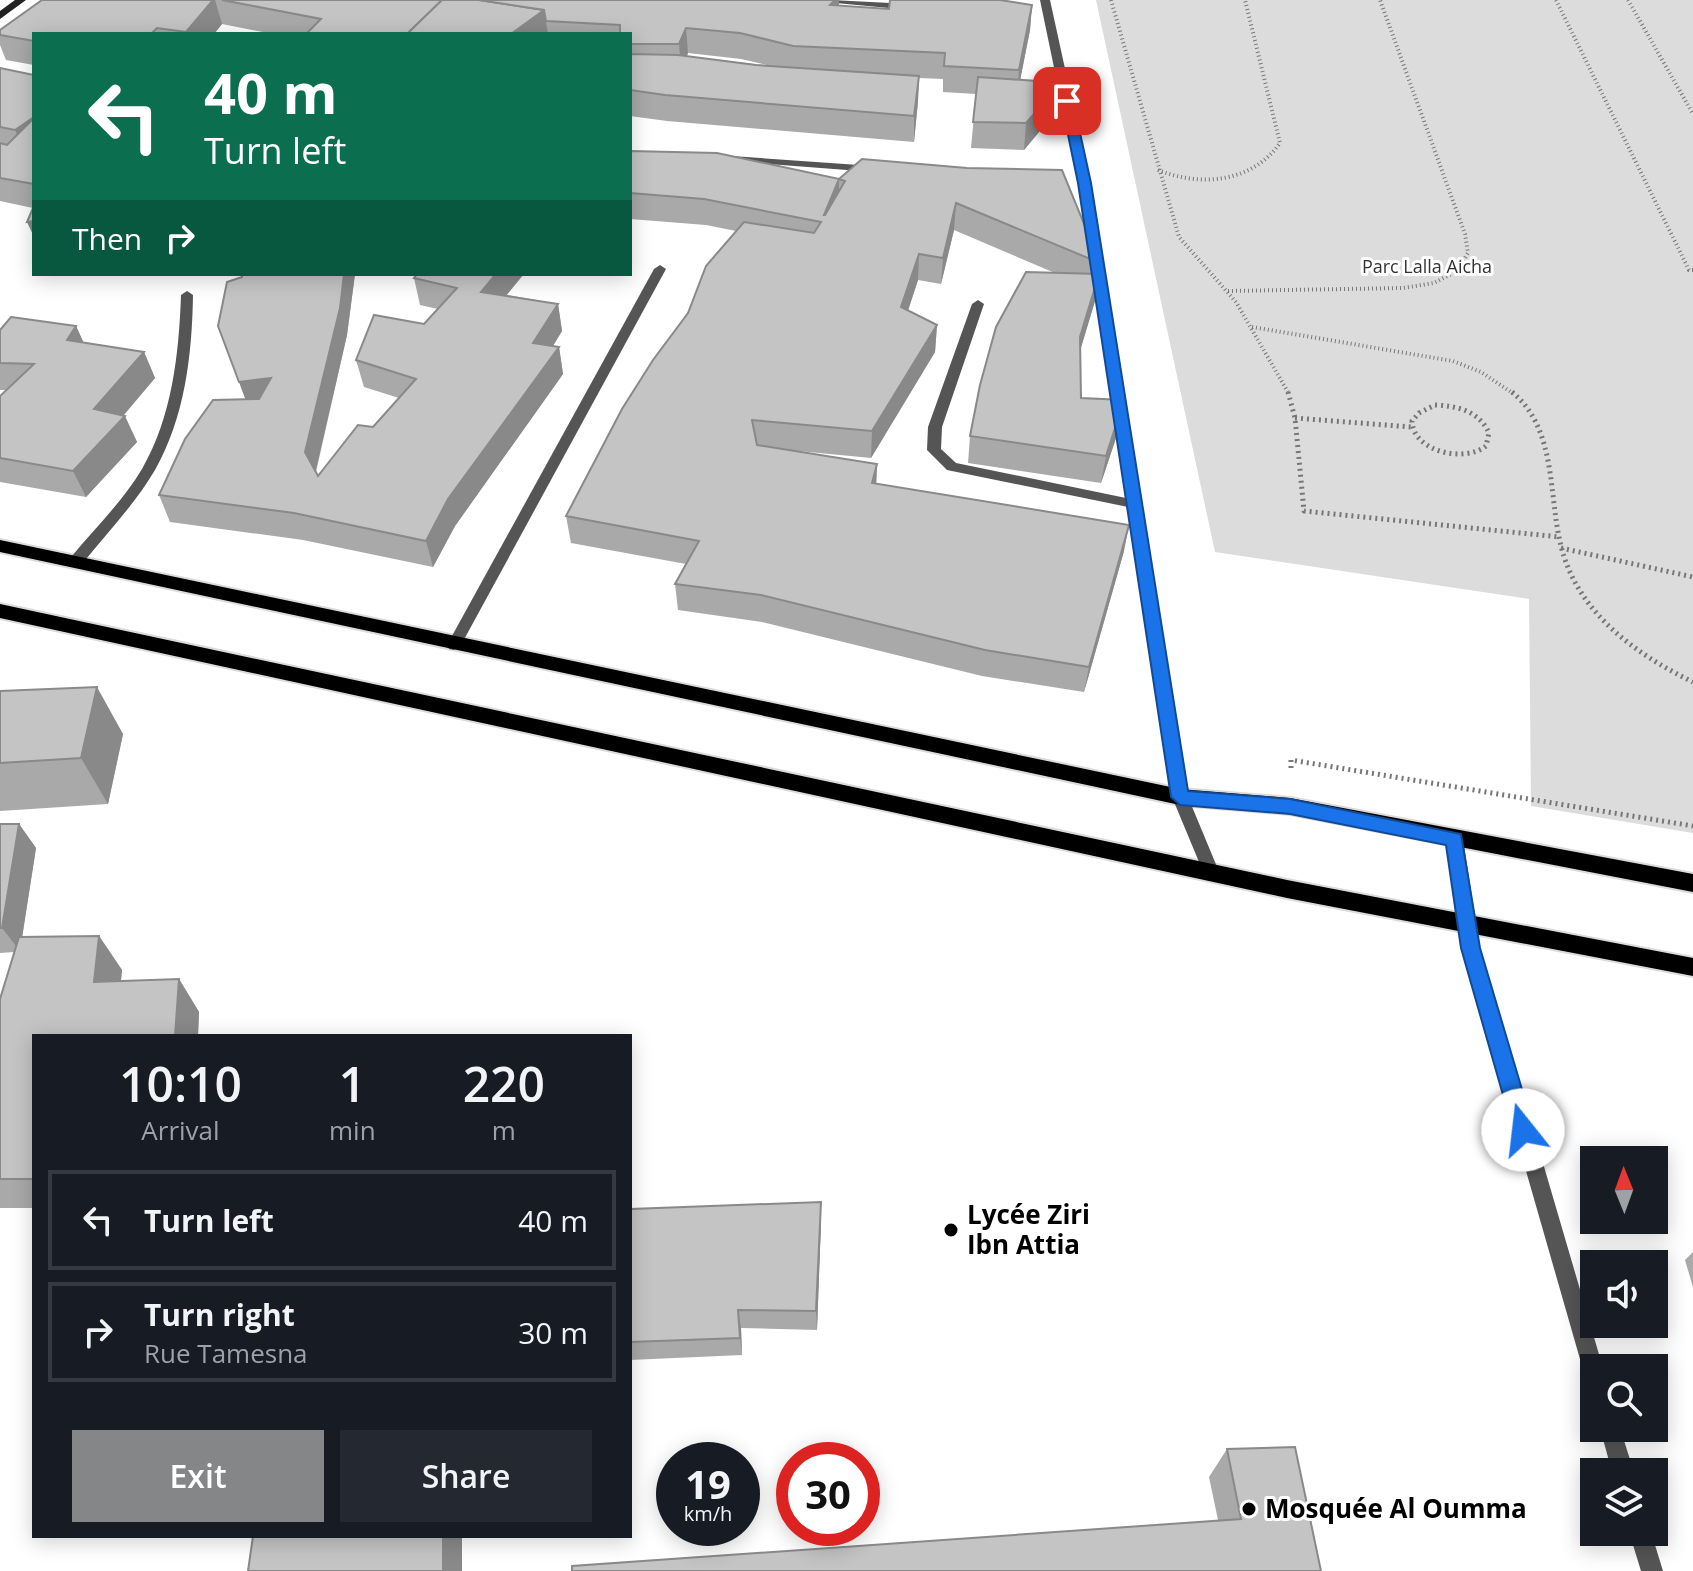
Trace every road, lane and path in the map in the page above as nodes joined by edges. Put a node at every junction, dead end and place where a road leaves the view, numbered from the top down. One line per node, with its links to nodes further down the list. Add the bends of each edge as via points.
1 (21, 0): 10 (street)
2 (836, 0): 9 (street)
3 (1045, 0): 12 (street)
4 (1111, 0): 16 (path)
5 (1245, 0): 16 (path, via 1280,143 1263,163 1207,181)
6 (1380, 0): 21 (path, via 1468,253 1457,271 1434,283 1403,288)
7 (1556, 0): 20 (path)
8 (1628, 0): 13 (path)
9 (927, 8)
10 (0, 16)
11 (1034, 18): 12 (street)
12 (1049, 19): 18 (street)
13 (1693, 114)
14 (718, 159): 15 (street)
15 (893, 170)
16 (1158, 170): 21 (path, via 1179,237)
17 (1068, 182): 18 (street)
18 (1084, 183): 27 (street)
19 (660, 269): 34 (street)
20 (1693, 270)
21 (1227, 291): 24 (path)
22 (187, 295): 31 (street, via 187,327 168,428 147,471)
23 (978, 304): 27 (street, via 935,427 934,450 952,467)
24 (1251, 327): 25 (path, via 1283,379); 28 (path, via 1446,359 1503,385 1539,424)
25 (1295, 418): 26 (path); 28 (path, via 1304,511)
26 (1411, 427): 26 (path, via 1427,447 1459,456 1486,448 1491,438 1480,418 1451,405 1421,409)
27 (1135, 504): 36 (street)
28 (1560, 537): 30 (path)
29 (0, 546): 31 (main road)
30 (1561, 548): 32 (path); 35 (path, via 1581,591 1618,634)
31 (77, 560): 34 (main road)
32 (1693, 577)
33 (0, 611): 40 (main road)
34 (454, 645): 36 (main road)
35 (1693, 682)
36 (1180, 797): 37 (main road); 40 (street)
37 (1290, 806): 38 (path, via 1291,760); 39 (main road)
38 (1693, 826)
39 (1455, 839): 41 (main road); 42 (street)
40 (1212, 874): 42 (main road)
41 (1693, 883)
42 (1467, 925): 43 (main road); 44 (street)
43 (1693, 967)
44 (1589, 1354)
45 (1644, 1546): 46 (street)
46 (1652, 1571)

